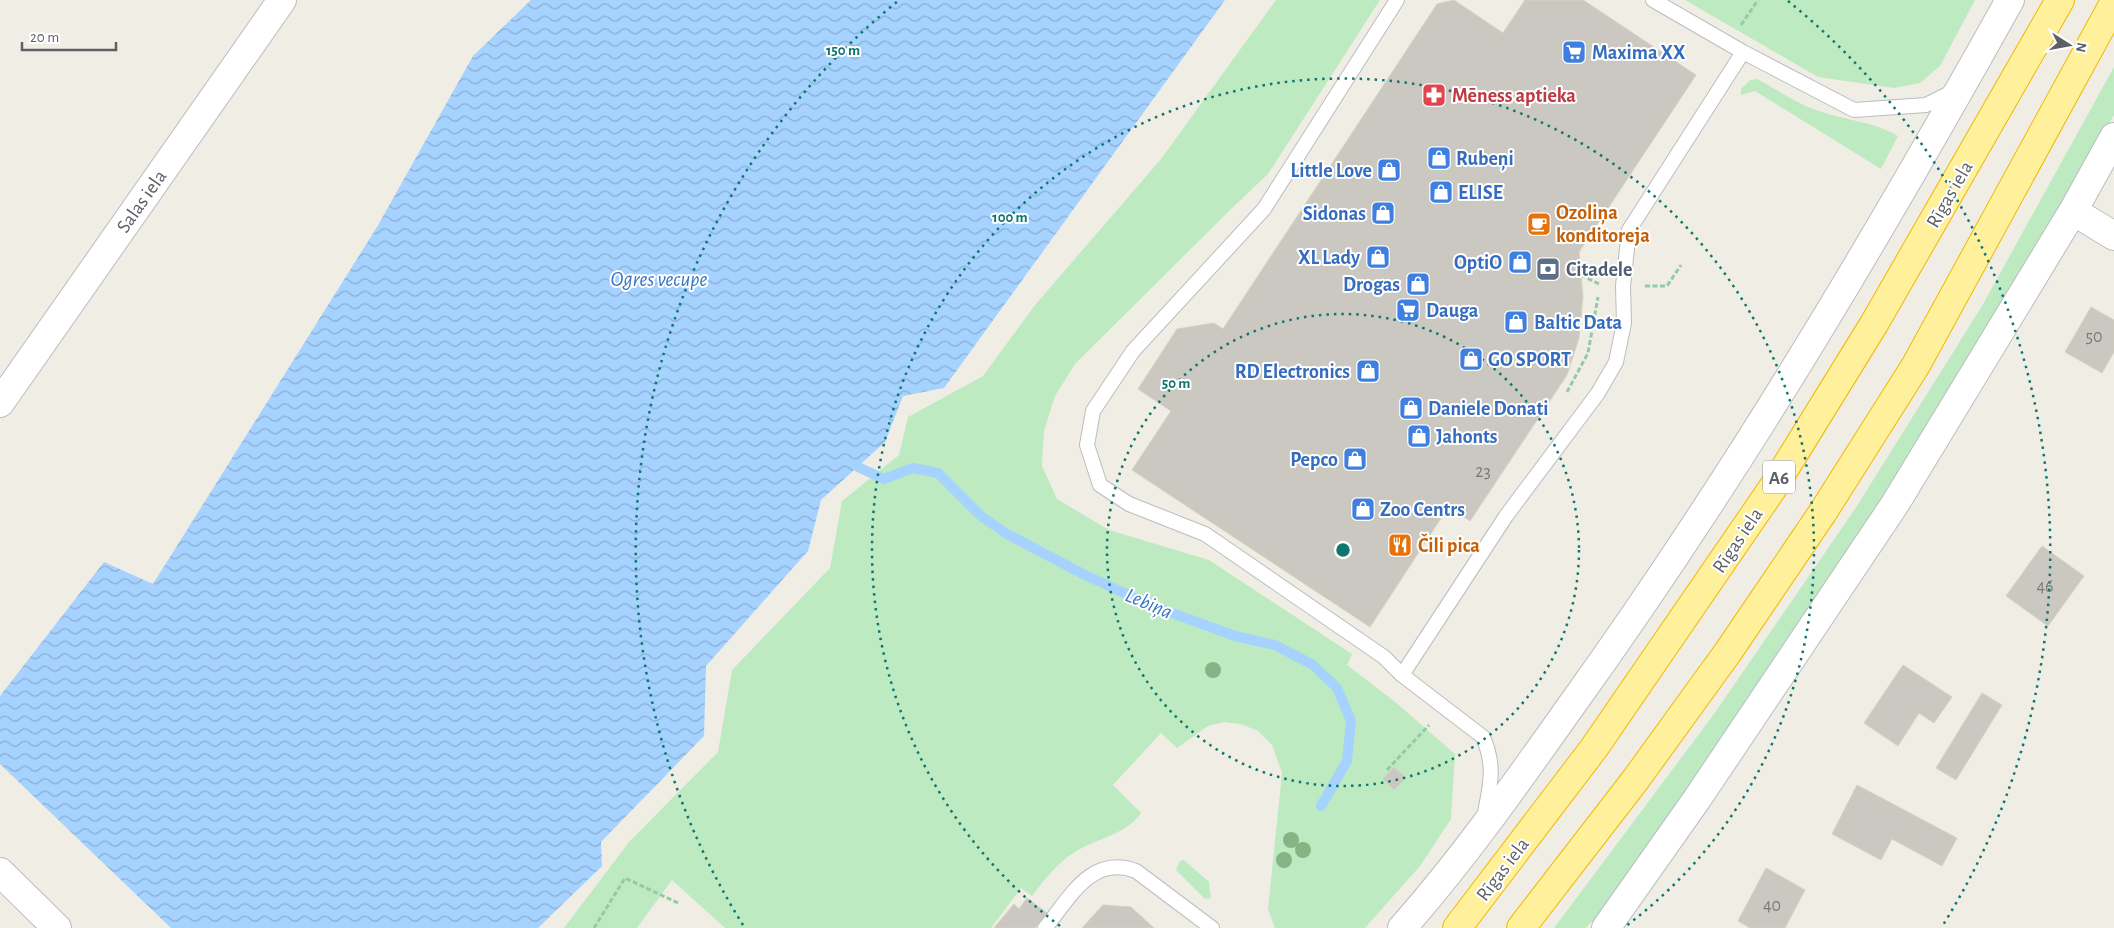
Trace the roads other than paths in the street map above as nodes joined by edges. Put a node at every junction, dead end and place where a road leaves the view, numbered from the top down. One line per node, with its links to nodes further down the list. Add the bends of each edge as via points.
1 (282, 0): 12 (street, Salas iela)
2 (1397, 0): 13 (lane, via 1264,209 1133,351 1093,411 1087,445 1100,485 1129,504 1205,534 1384,658)
3 (1653, 0): 7 (lane)
4 (2010, 0): 8 (street)
5 (2060, 0): 20 (highway, Rīgas iela / A6, via 1874,324 1772,489 1594,748)
6 (2114, 3): 21 (highway, via 1916,365 1828,504 1636,779)
7 (1743, 52): 8 (lane, via 1854,110 1926,105 1948,94); 13 (lane, via 1629,230 1623,286 1624,323 1616,362 1598,393 1506,516)
8 (1977, 59): 14 (street, via 1830,312 1711,504 1606,658)
9 (2114, 137): 10 (street)
10 (2073, 211): 11 (street); 22 (street, via 1895,504 1716,772)
11 (2114, 236)
12 (0, 403)
13 (1402, 675): 14 (lane, via 1483,737 1492,771)
14 (1482, 830): 19 (street)
15 (0, 872): 16 (street)
16 (57, 928)
17 (1045, 928): 18 (lane, via 1088,876 1113,866 1136,871)
18 (1212, 928)
19 (1402, 928)
20 (1457, 928)
21 (1521, 928)
22 (1606, 928)

